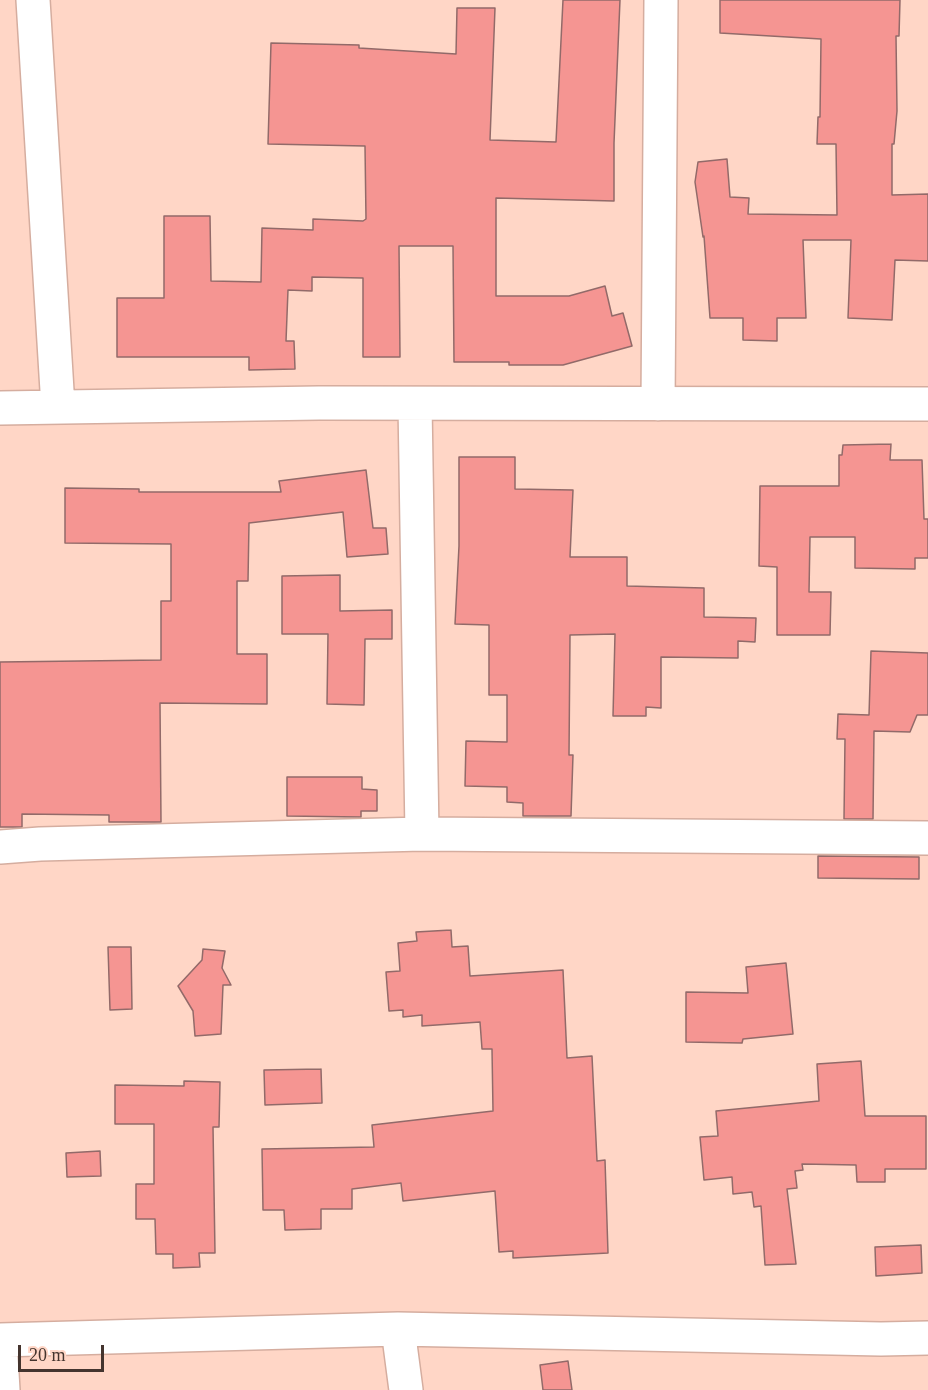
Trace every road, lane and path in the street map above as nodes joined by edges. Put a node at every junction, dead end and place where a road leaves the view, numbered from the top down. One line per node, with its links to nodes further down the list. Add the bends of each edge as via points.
1 (33, 0): 6 (street)
2 (661, 0): 4 (street)
3 (415, 404): 4 (street); 6 (street); 8 (street)
4 (658, 404): 5 (street)
5 (928, 404)
6 (58, 407): 7 (street)
7 (0, 408)
8 (422, 834): 9 (street); 10 (street)
9 (928, 838)
10 (0, 846)
11 (398, 1329): 12 (street); 13 (street); 15 (street)
12 (928, 1338)
13 (0, 1340): 14 (street)
14 (3, 1390)
15 (406, 1390)

